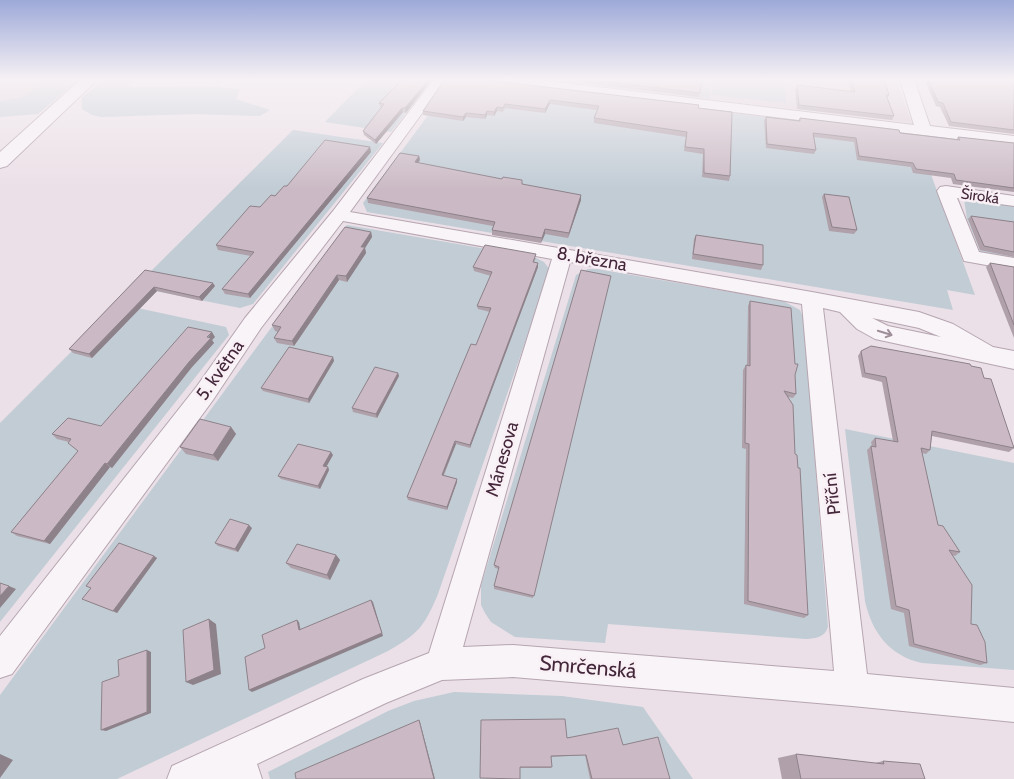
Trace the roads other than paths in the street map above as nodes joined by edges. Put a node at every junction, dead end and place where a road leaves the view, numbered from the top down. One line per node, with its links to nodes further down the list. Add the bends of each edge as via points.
1 (52, 115): 7 (street)
2 (413, 115): 9 (street, 5. května)
3 (798, 115): 5 (street)
4 (919, 115): 5 (street)
5 (924, 130): 6 (street)
6 (1014, 141)
7 (0, 162)
8 (1014, 201): 11 (street, Široká, via 946,191 971,257)
9 (339, 214): 10 (street, 8. března); 14 (street, 5. května, via 253,323 205,393)
10 (563, 254): 12 (street, 8. března); 15 (street, Mánesova)
11 (1014, 264)
12 (812, 299): 13 (street, 8. března, via 844,307 883,333); 16 (street, Příční)
13 (1014, 360)
14 (0, 662)
15 (442, 664): 16 (street, Smrčenská, via 513,661); 18 (street, Smrčenská, via 375,691)
16 (852, 689): 17 (street, Smrčenská)
17 (1014, 705)
18 (240, 767): 19 (street, Smrčenská)
19 (185, 779)

